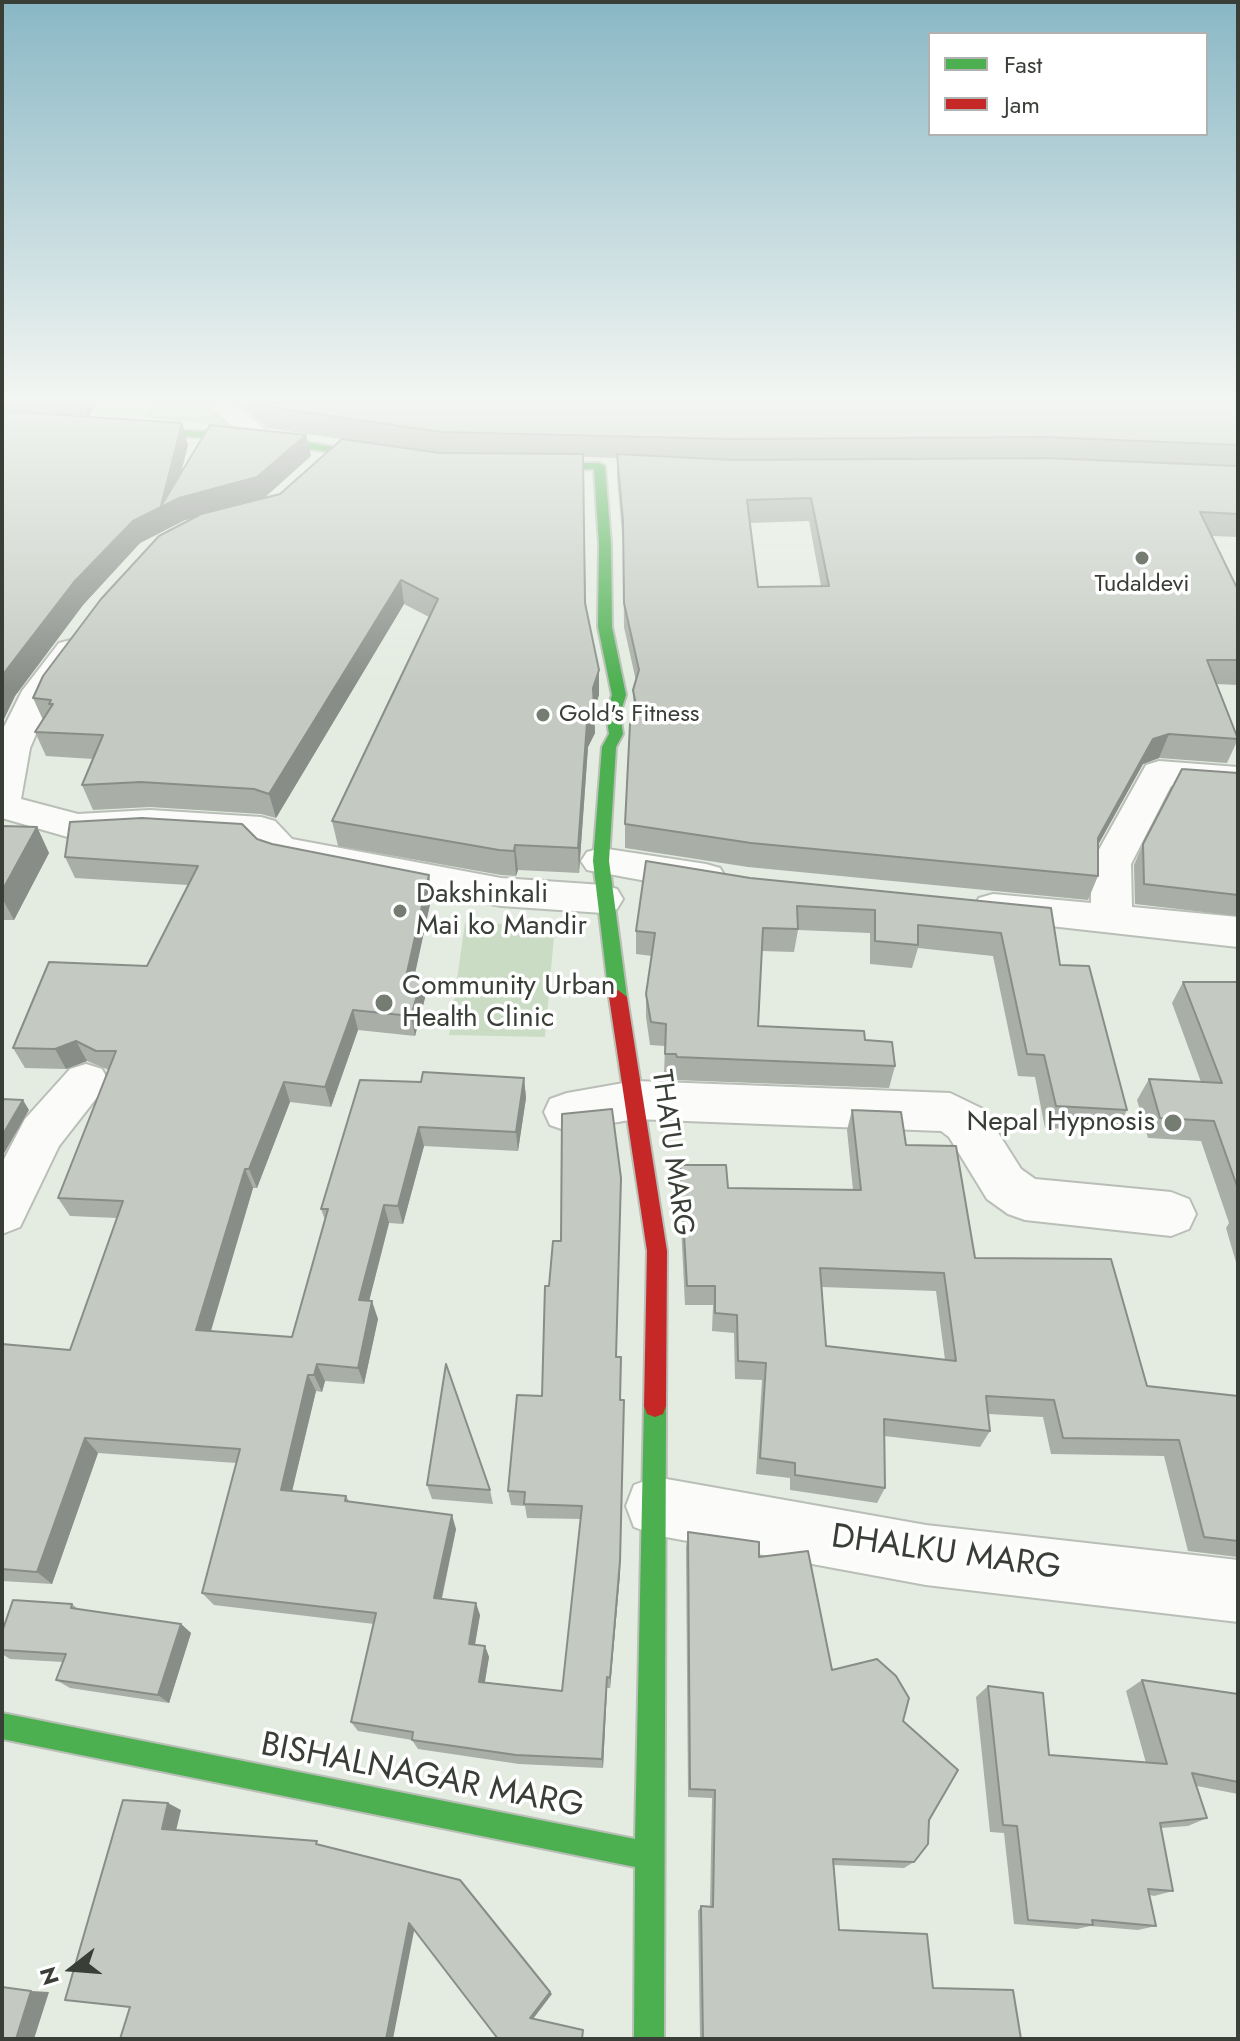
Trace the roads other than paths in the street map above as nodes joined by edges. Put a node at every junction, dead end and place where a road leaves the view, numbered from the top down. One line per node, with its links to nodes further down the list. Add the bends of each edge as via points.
1 (610, 497): 5 (main road, THATU MARG, via 605,627 619,695 613,714 616,734 609,747)
2 (89, 624): 4 (street, via 34,698 12,748)
3 (1238, 779): 8 (street, via 1159,773 1111,864)
4 (2, 804): 5 (street, via 78,827 150,823 261,830 279,849 501,892)
5 (602, 880): 6 (street); 11 (main road, THATU MARG)
6 (748, 884)
7 (957, 904): 8 (street)
8 (1112, 921): 9 (street)
9 (1238, 932)
10 (86, 1082): 13 (street, via 42,1133)
11 (635, 1100): 12 (street); 14 (street, via 950,1112 966,1123 1004,1184 1025,1199); 15 (main road, THATU MARG, via 657,1251)
12 (567, 1112)
13 (2, 1212)
14 (1171, 1214)
15 (655, 1506): 16 (street, DHALKU MARG, via 926,1555); 18 (main road, THATU MARG)
16 (1238, 1591)
17 (2, 1726): 18 (main road, BISHALNAGAR MARG)
18 (649, 1856): 19 (main road)
19 (649, 2039)

